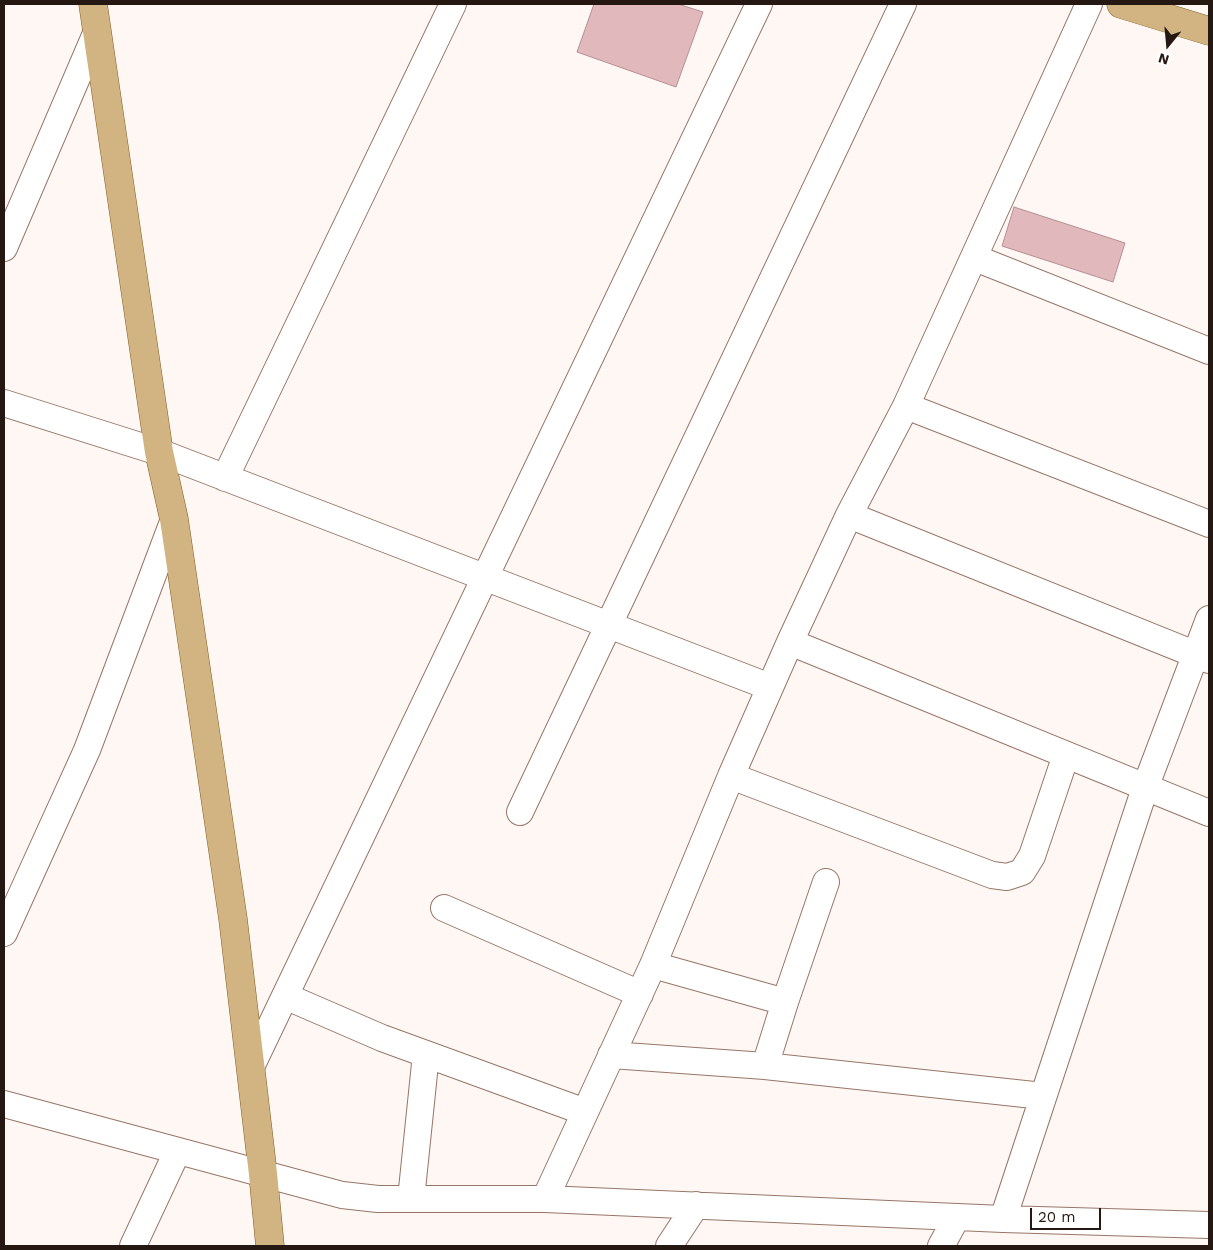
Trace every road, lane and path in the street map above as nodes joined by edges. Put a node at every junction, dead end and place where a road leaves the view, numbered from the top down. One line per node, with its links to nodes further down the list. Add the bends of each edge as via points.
1 (93, 4): 7 (main road)
2 (454, 4): 15 (street)
3 (759, 4): 19 (street)
4 (902, 4): 21 (street)
5 (1089, 4): 10 (street)
6 (1122, 4): 8 (main road)
7 (97, 31): 9 (street); 14 (main road)
8 (1209, 31)
9 (4, 248)
10 (976, 258): 11 (street); 13 (street)
11 (1209, 351)
12 (4, 403): 14 (street)
13 (906, 406): 16 (street); 18 (street)
14 (159, 452): 15 (street); 17 (main road)
15 (226, 478): 19 (street)
16 (849, 515): 22 (street); 23 (street)
17 (174, 518): 32 (street, via 87,750); 40 (main road, via 233,919)
18 (1209, 524)
19 (484, 578): 21 (street); 35 (street)
20 (1209, 619): 23 (street)
21 (608, 625): 24 (street); 28 (street)
22 (790, 642): 24 (street); 25 (street)
23 (1203, 657): 27 (street)
24 (770, 687): 26 (street)
25 (1066, 756): 26 (street, via 1032,856 1022,872 1008,877 992,875); 27 (street)
26 (731, 776): 33 (street)
27 (1145, 788): 29 (street); 41 (street)
28 (520, 812)
29 (1209, 813)
30 (826, 882): 36 (street)
31 (444, 908): 34 (street)
32 (4, 933)
33 (653, 965): 34 (street); 36 (street)
34 (640, 994): 38 (street)
35 (285, 996): 37 (street); 40 (street)
36 (785, 1002): 39 (street)
37 (426, 1054): 43 (street); 46 (street)
38 (612, 1055): 39 (street); 43 (street)
39 (765, 1066): 41 (street)
40 (251, 1067): 45 (main road)
41 (1043, 1096): 50 (street)
42 (4, 1104): 44 (street)
43 (585, 1112): 47 (street)
44 (177, 1152): 45 (street); 52 (street)
45 (264, 1174): 46 (street, via 342,1195); 53 (main road)
46 (411, 1199): 47 (street)
47 (545, 1199): 48 (street)
48 (696, 1206): 49 (street); 54 (street)
49 (957, 1217): 50 (street); 55 (street)
50 (1003, 1219): 51 (street)
51 (1209, 1225)
52 (133, 1246)
53 (270, 1246)
54 (669, 1246)
55 (941, 1246)

